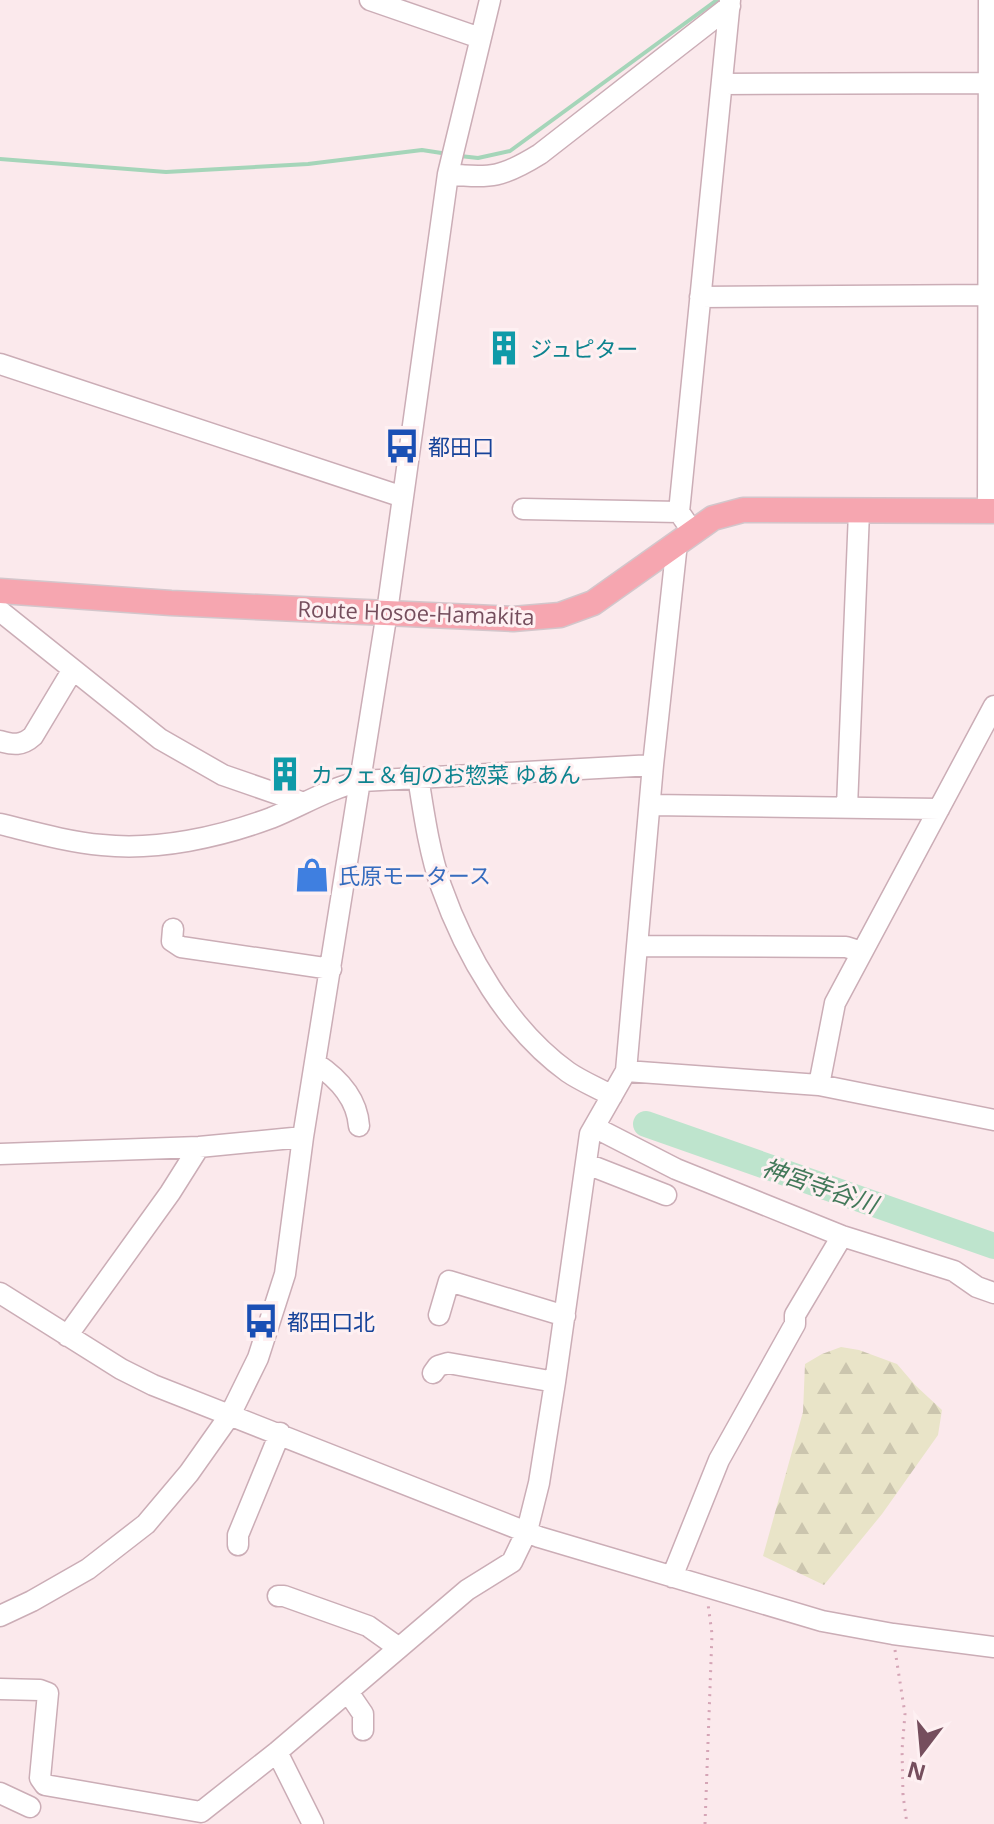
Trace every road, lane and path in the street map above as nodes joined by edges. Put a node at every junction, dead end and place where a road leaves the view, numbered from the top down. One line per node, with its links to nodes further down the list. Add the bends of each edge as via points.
1 (370, 0): 5 (street)
2 (490, 0): 5 (street)
3 (989, 0): 6 (street)
4 (730, 2): 7 (street); 8 (street, via 513,171 483,178)
5 (480, 38): 8 (street)
6 (991, 83): 7 (street); 9 (street)
7 (722, 84): 10 (street)
8 (449, 171): 12 (street)
9 (991, 295): 10 (street); 14 (street)
10 (700, 297): 16 (street)
11 (0, 364): 12 (street)
12 (403, 497): 19 (street)
13 (523, 509): 16 (street)
14 (991, 511): 15 (main road, Route Hosoe-Hamakita)
15 (859, 512): 16 (main road, Route Hosoe-Hamakita, via 743,510); 28 (street)
16 (682, 529): 19 (main road, Route Hosoe-Hamakita, via 593,603 560,615 513,619); 23 (street)
17 (0, 591): 19 (main road, Route Hosoe-Hamakita)
18 (0, 611): 20 (street)
19 (387, 612): 25 (street)
20 (72, 671): 22 (street, via 33,736 13,745); 26 (street, via 201,764)
21 (994, 706): 29 (street)
22 (0, 741)
23 (653, 765): 24 (street); 27 (street)
24 (418, 777): 25 (street); 38 (street, via 441,886 490,986 529,1037 569,1072)
25 (362, 781): 26 (street); 34 (street)
26 (304, 803): 30 (street, via 217,834 139,846 86,843)
27 (650, 805): 28 (street); 32 (street)
28 (847, 807): 29 (street)
29 (939, 809): 33 (street)
30 (0, 824)
31 (173, 929): 34 (street, via 172,941 181,947)
32 (638, 946): 33 (street, via 846,947); 36 (street)
33 (862, 952): 37 (street, via 835,1003)
34 (331, 969): 35 (street)
35 (315, 1063): 40 (street, via 349,1094); 42 (street)
36 (626, 1071): 37 (street); 38 (street)
37 (819, 1085): 39 (street)
38 (612, 1096): 41 (street)
39 (994, 1120)
40 (359, 1126)
41 (594, 1127): 45 (street); 47 (street, via 676,1169)
42 (303, 1137): 43 (street); 55 (street, via 285,1274 258,1358)
43 (199, 1147): 44 (street); 52 (street)
44 (0, 1154)
45 (587, 1164): 46 (street); 51 (street)
46 (666, 1195)
47 (842, 1236): 49 (street, via 954,1271); 59 (street, via 719,1460)
48 (0, 1293): 52 (street)
49 (994, 1293)
50 (439, 1315): 51 (street, via 449,1281)
51 (565, 1316): 54 (street)
52 (67, 1336): 55 (street, via 153,1385)
53 (433, 1373): 54 (street, via 448,1363)
54 (555, 1382): 57 (street)
55 (230, 1415): 56 (street); 62 (street, via 146,1524 88,1569)
56 (280, 1433): 57 (street); 58 (street)
57 (527, 1531): 59 (street); 65 (street, via 512,1562 467,1590)
58 (238, 1545)
59 (672, 1577): 60 (street)
60 (706, 1586): 63 (street, via 822,1621); 73 (path, via 712,1634)
61 (278, 1596): 65 (street, via 368,1626)
62 (0, 1616)
63 (893, 1634): 64 (street); 74 (path, via 905,1714)
64 (994, 1647)
65 (399, 1648): 67 (street)
66 (0, 1689): 69 (street, via 48,1693 40,1778 49,1786 201,1812)
67 (348, 1692): 68 (street, via 363,1714); 69 (street)
68 (363, 1730)
69 (277, 1752): 72 (street)
70 (0, 1793): 71 (street)
71 (30, 1807)
72 (313, 1824)
73 (705, 1824)
74 (907, 1824)

